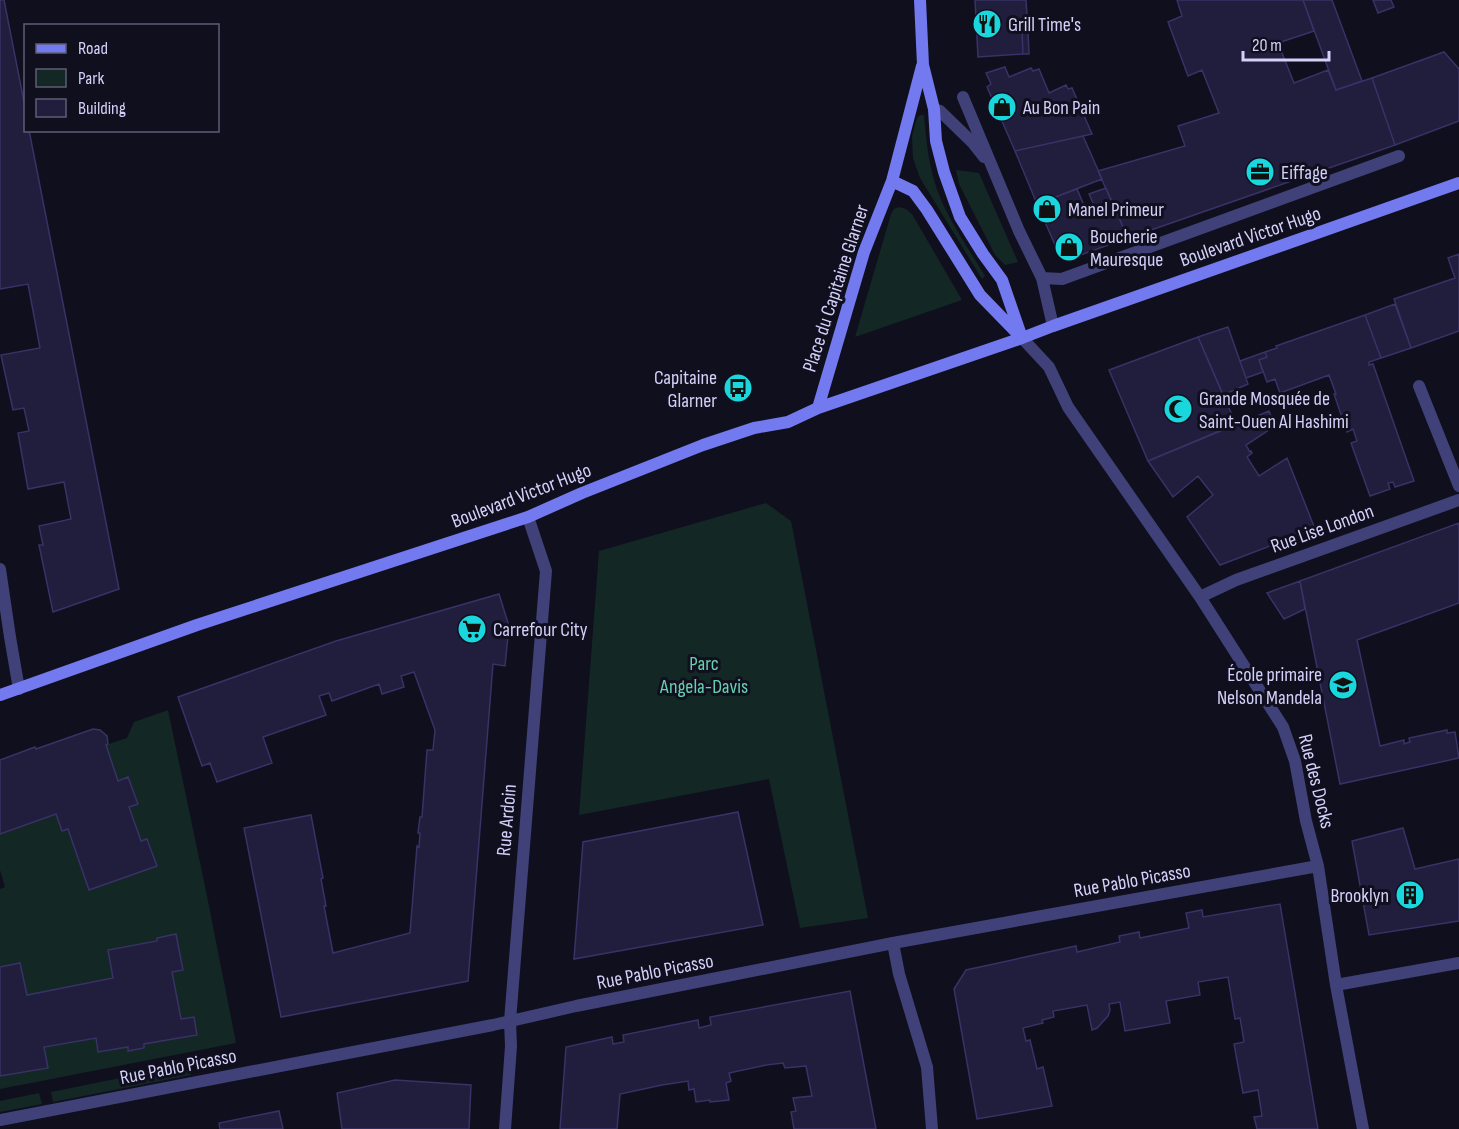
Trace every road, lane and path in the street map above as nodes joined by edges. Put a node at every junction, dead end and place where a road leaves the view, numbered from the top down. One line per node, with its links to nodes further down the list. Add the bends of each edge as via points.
1 (920, 0): 2 (main road)
2 (923, 65): 4 (main road); 7 (main road, Place du Capitaine Glarner)
3 (963, 97): 6 (street)
4 (934, 109): 6 (street, via 973,143); 11 (main road, via 936,141 960,217 1002,280)
5 (1399, 156): 9 (street, Boulevard Victor Hugo, via 1062,279)
6 (994, 170): 9 (street)
7 (892, 181): 11 (main road, via 913,191 980,295); 13 (main road, Place du Capitaine Glarner, via 864,252)
8 (1459, 183): 10 (main road, Boulevard Victor Hugo)
9 (1042, 278): 10 (street)
10 (1053, 326): 11 (main road, Boulevard Victor Hugo)
11 (1022, 338): 13 (main road, Boulevard Victor Hugo); 18 (street, Rue des Docks, via 1049,367 1068,407)
12 (1419, 386): 14 (street)
13 (818, 408): 16 (main road, Boulevard Victor Hugo, via 788,422 754,428 703,445)
14 (1459, 486)
15 (1459, 500): 18 (street, Rue Lise London, via 1236,580)
16 (528, 517): 19 (main road, Boulevard Victor Hugo, via 197,625); 25 (street, Rue Ardoin, via 546,571)
17 (0, 568): 19 (street)
18 (1200, 597): 21 (street, Rue des Docks, via 1283,727 1295,761)
19 (19, 689): 20 (main road, Boulevard Victor Hugo)
20 (0, 695)
21 (1318, 866): 22 (street, Rue Pablo Picasso); 24 (street, Rue des Docks)
22 (893, 943): 25 (street, Rue Pablo Picasso); 28 (street, via 927,1067)
23 (1459, 963): 24 (street)
24 (1336, 985): 29 (street, Rue des Docks)
25 (510, 1021): 26 (street, Rue Pablo Picasso); 27 (street, Rue Ardoin, via 512,1046)
26 (0, 1120)
27 (505, 1129)
28 (932, 1129)
29 (1363, 1129)

